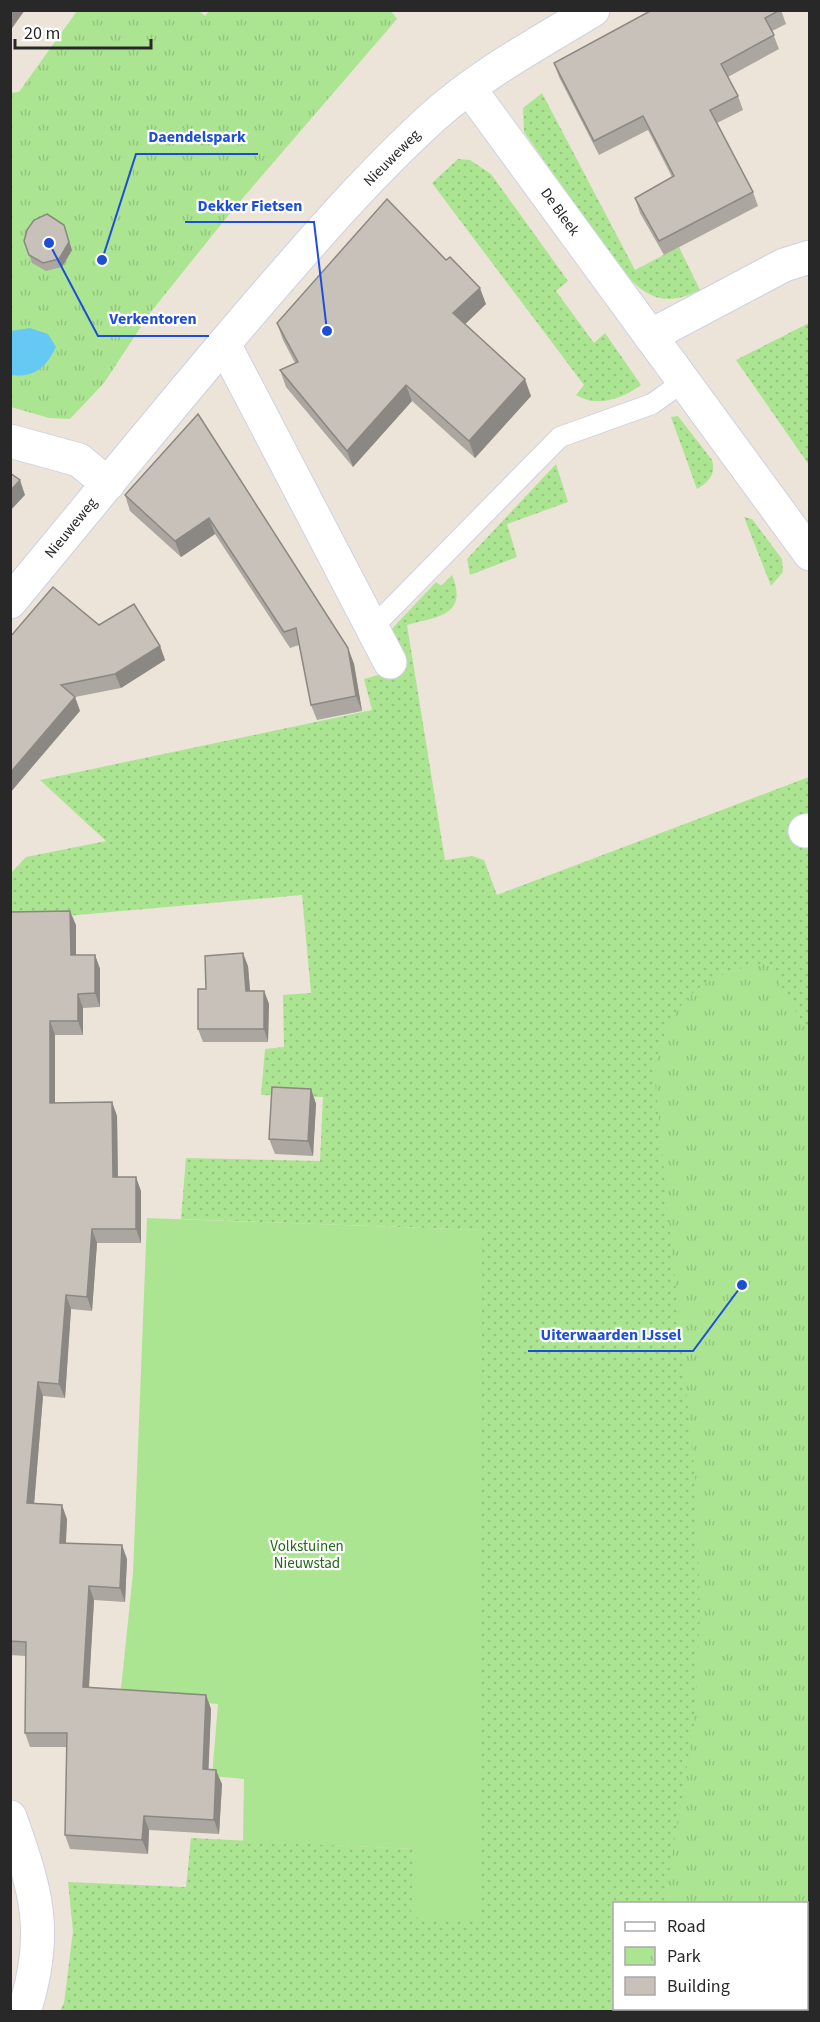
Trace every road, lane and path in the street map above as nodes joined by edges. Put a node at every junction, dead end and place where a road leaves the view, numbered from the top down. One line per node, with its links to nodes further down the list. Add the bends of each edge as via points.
1 (593, 10): 2 (street, Nieuweweg)
2 (469, 88): 4 (street, De Bleek); 5 (street, Nieuweweg, via 353,197)
3 (810, 257): 4 (street, via 784,265)
4 (650, 336): 6 (street, De Bleek)
5 (224, 344): 8 (street, Nieuweweg); 11 (street)
6 (684, 381): 9 (street, De Bleek); 11 (lane, via 652,404 560,437)
7 (10, 441): 8 (street, via 80,460)
8 (108, 484): 10 (street, Nieuweweg)
9 (810, 554)
10 (10, 602)
11 (374, 627): 12 (street)
12 (390, 662)
13 (10, 1817): 14 (street, via 31,1876 39,1931 38,1959)
14 (24, 2012)

